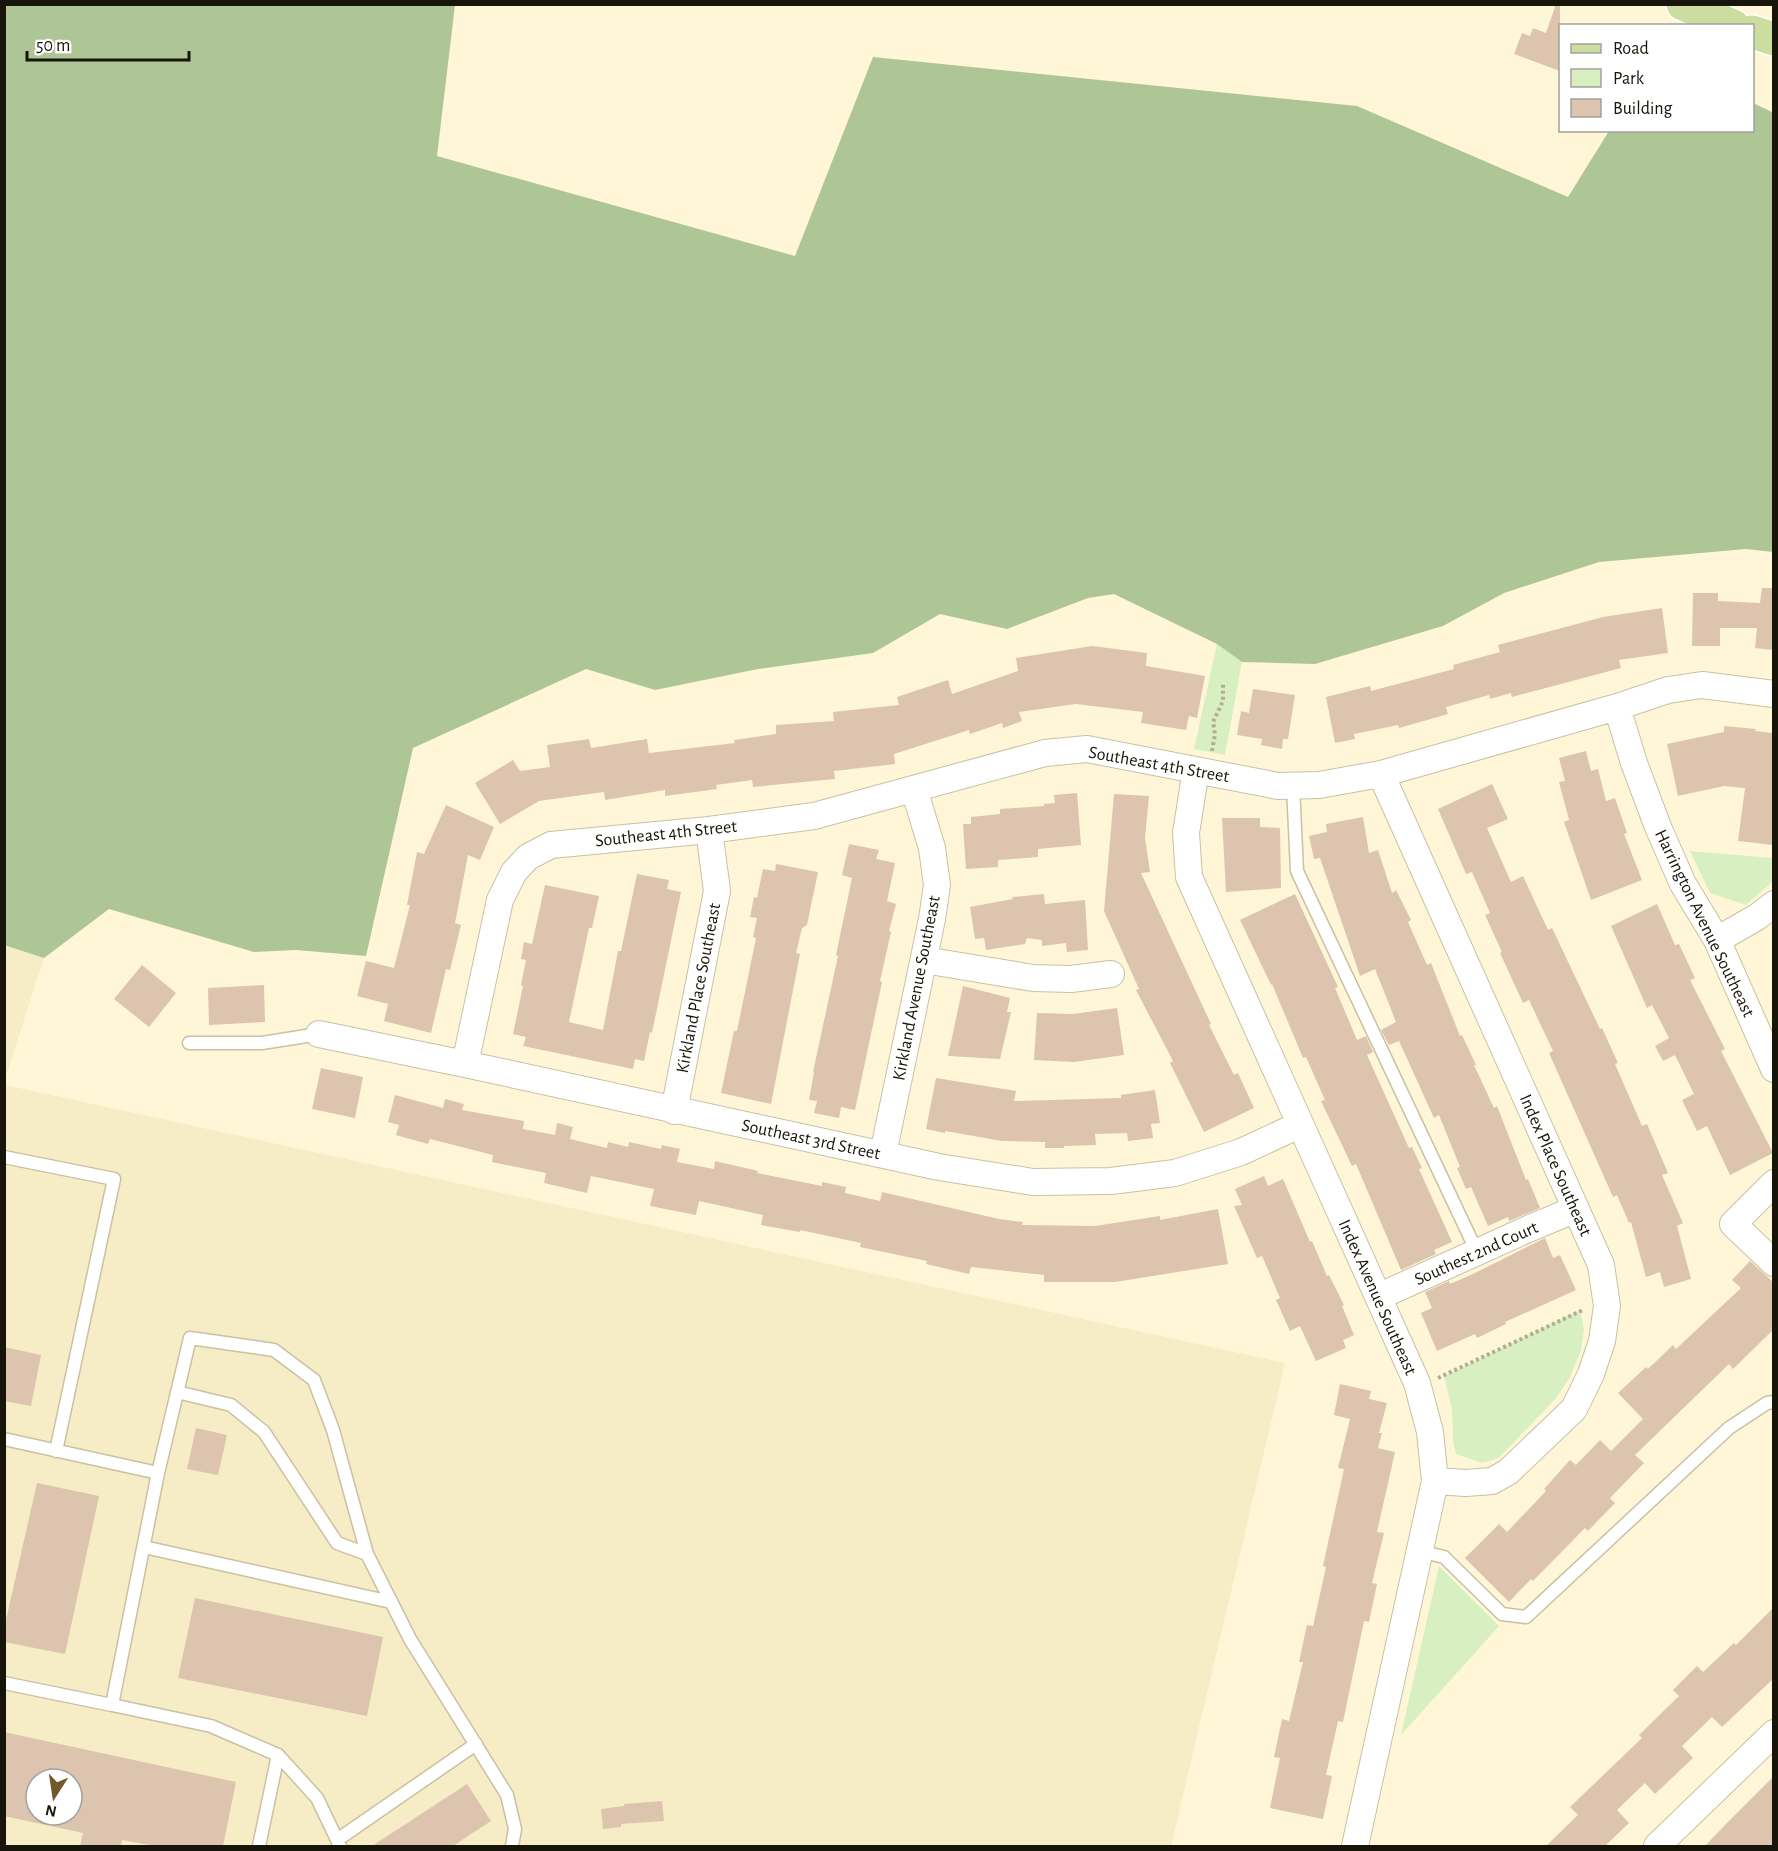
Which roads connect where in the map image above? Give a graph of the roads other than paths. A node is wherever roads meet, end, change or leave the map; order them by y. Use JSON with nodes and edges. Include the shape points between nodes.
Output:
{"nodes":[{"id":1,"x":1683,"y":4,"type":"edge"},
{"id":2,"x":1728,"y":24,"type":"edge"},
{"id":3,"x":1754,"y":33,"type":"edge"},
{"id":4,"x":1773,"y":39,"type":"edge"},
{"id":5,"x":1773,"y":694,"type":"edge"},
{"id":6,"x":1617,"y":707,"type":"junction"},
{"id":7,"x":1201,"y":771,"type":"junction"},
{"id":8,"x":1381,"y":774,"type":"junction"},
{"id":9,"x":1293,"y":786,"type":"junction"},
{"id":10,"x":914,"y":789,"type":"junction"},
{"id":11,"x":710,"y":830,"type":"junction"},
{"id":12,"x":1773,"y":904,"type":"edge"},
{"id":13,"x":1717,"y":940,"type":"junction"},
{"id":14,"x":924,"y":960,"type":"junction"},
{"id":15,"x":1111,"y":974,"type":"dead end"},
{"id":16,"x":319,"y":1034,"type":"joint"},
{"id":17,"x":189,"y":1043,"type":"dead end"},
{"id":18,"x":465,"y":1064,"type":"junction"},
{"id":19,"x":1773,"y":1069,"type":"edge"},
{"id":20,"x":674,"y":1111,"type":"junction"},
{"id":21,"x":1299,"y":1125,"type":"junction"},
{"id":22,"x":883,"y":1154,"type":"junction"},
{"id":23,"x":4,"y":1157,"type":"edge"},
{"id":24,"x":1773,"y":1183,"type":"edge"},
{"id":25,"x":1575,"y":1209,"type":"junction"},
{"id":26,"x":1477,"y":1252,"type":"junction"},
{"id":27,"x":1773,"y":1263,"type":"edge"},
{"id":28,"x":1378,"y":1297,"type":"junction"},
{"id":29,"x":177,"y":1392,"type":"junction"},
{"id":30,"x":1773,"y":1402,"type":"edge"},
{"id":31,"x":4,"y":1439,"type":"edge"},
{"id":32,"x":56,"y":1450,"type":"junction"},
{"id":33,"x":158,"y":1473,"type":"junction"},
{"id":34,"x":1435,"y":1481,"type":"junction"},
{"id":35,"x":144,"y":1547,"type":"junction"},
{"id":36,"x":1419,"y":1551,"type":"junction"},
{"id":37,"x":367,"y":1554,"type":"junction"},
{"id":38,"x":391,"y":1602,"type":"junction"},
{"id":39,"x":4,"y":1683,"type":"edge"},
{"id":40,"x":112,"y":1705,"type":"junction"},
{"id":41,"x":1773,"y":1733,"type":"edge"},
{"id":42,"x":476,"y":1744,"type":"junction"},
{"id":43,"x":278,"y":1755,"type":"junction"},
{"id":44,"x":338,"y":1844,"type":"edge"},
{"id":45,"x":259,"y":1846,"type":"edge"},
{"id":46,"x":512,"y":1846,"type":"edge"},
{"id":47,"x":1355,"y":1846,"type":"edge"},
{"id":48,"x":1657,"y":1846,"type":"edge"}],
"edges":[{"from":1,"to":2,"type":"main road"},
{"from":3,"to":4,"type":"main road"},
{"from":5,"to":6,"type":"street","name":"Southeast 4th Street","via":[[1702,685],[1668,690]]},
{"from":6,"to":8,"type":"street","name":"Southeast 4th Street"},
{"from":6,"to":13,"type":"street","name":"Harrington Avenue Southeast","via":[[1658,827],[1683,884]]},
{"from":7,"to":9,"type":"street","name":"Southeast 4th Street"},
{"from":7,"to":10,"type":"street","name":"Southeast 4th Street","via":[[1087,749],[1045,753]]},
{"from":7,"to":21,"type":"street","name":"Index Avenue Southeast","via":[[1186,833],[1189,877]]},
{"from":8,"to":9,"type":"street","name":"Southeast 4th Street"},
{"from":8,"to":25,"type":"street","name":"Index Place Southeast"},
{"from":9,"to":26,"type":"lane","via":[[1297,871]]},
{"from":10,"to":11,"type":"street","name":"Southeast 4th Street","via":[[814,816]]},
{"from":10,"to":14,"type":"street","name":"Kirkland Avenue Southeast","via":[[932,848],[936,885]]},
{"from":11,"to":18,"type":"street","name":"Southeast 4th Street","via":[[551,845],[528,857],[514,872],[500,900]]},
{"from":11,"to":20,"type":"street","name":"Kirkland Place Southeast","via":[[717,891]]},
{"from":12,"to":13,"type":"street"},
{"from":13,"to":19,"type":"street","name":"Harrington Avenue Southeast"},
{"from":14,"to":15,"type":"street","via":[[1016,977],[1071,979]]},
{"from":14,"to":22,"type":"street","name":"Kirkland Avenue Southeast"},
{"from":16,"to":17,"type":"lane","via":[[262,1043]]},
{"from":16,"to":18,"type":"street","name":"Southeast 3rd Street"},
{"from":18,"to":20,"type":"street","name":"Southeast 3rd Street"},
{"from":20,"to":22,"type":"street","name":"Southeast 3rd Street"},
{"from":21,"to":22,"type":"street","name":"Southeast 3rd Street","via":[[1241,1152],[1175,1173],[1111,1181],[1033,1182]]},
{"from":21,"to":28,"type":"street","name":"Index Avenue Southeast"},
{"from":23,"to":32,"type":"lane","via":[[114,1179]]},
{"from":24,"to":27,"type":"street","via":[[1733,1224]]},
{"from":25,"to":26,"type":"street","name":"Southest 2nd Court"},
{"from":25,"to":34,"type":"street","name":"Index Place Southeast","via":[[1601,1265],[1606,1299],[1602,1341],[1574,1409],[1509,1472],[1492,1481]]},
{"from":26,"to":28,"type":"street","name":"Southest 2nd Court"},
{"from":28,"to":34,"type":"street","name":"Index Avenue Southeast","via":[[1418,1387],[1430,1432]]},
{"from":29,"to":33,"type":"lane"},
{"from":29,"to":37,"type":"lane","via":[[231,1406],[264,1432],[337,1543]]},
{"from":29,"to":37,"type":"lane","via":[[190,1338],[274,1350],[314,1380],[333,1430]]},
{"from":30,"to":36,"type":"lane","via":[[1767,1402],[1729,1428],[1526,1617],[1502,1614],[1444,1557]]},
{"from":31,"to":32,"type":"lane"},
{"from":32,"to":33,"type":"lane"},
{"from":33,"to":35,"type":"lane"},
{"from":34,"to":36,"type":"street","name":"Index Avenue Southeast"},
{"from":35,"to":38,"type":"lane"},
{"from":35,"to":40,"type":"lane"},
{"from":36,"to":47,"type":"street","name":"Index Avenue Southeast"},
{"from":37,"to":38,"type":"lane"},
{"from":38,"to":42,"type":"lane"},
{"from":39,"to":40,"type":"lane"},
{"from":40,"to":43,"type":"lane","via":[[211,1726]]},
{"from":41,"to":48,"type":"street"},
{"from":42,"to":44,"type":"lane"},
{"from":42,"to":46,"type":"lane","via":[[507,1795],[515,1829]]},
{"from":43,"to":44,"type":"lane","via":[[316,1798]]},
{"from":43,"to":45,"type":"lane"}]}
